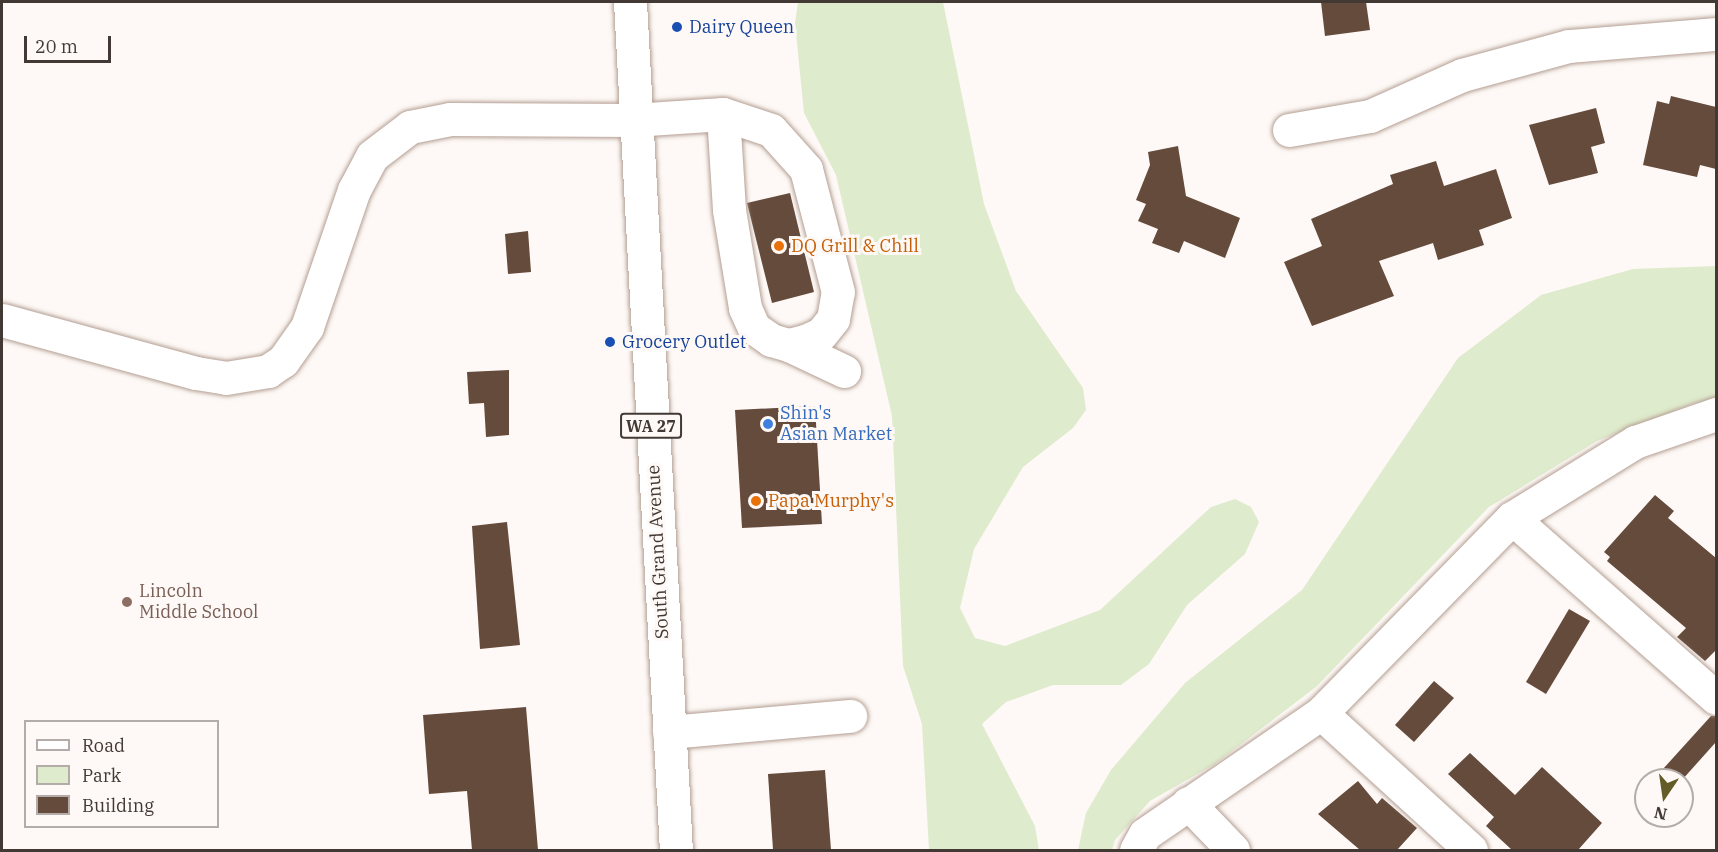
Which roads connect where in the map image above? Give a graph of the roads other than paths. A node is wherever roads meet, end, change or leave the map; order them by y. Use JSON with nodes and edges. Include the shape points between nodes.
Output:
{"nodes":[{"id":1,"x":630,"y":2,"type":"edge"},
{"id":2,"x":1716,"y":34,"type":"edge"},
{"id":3,"x":723,"y":114,"type":"junction"},
{"id":4,"x":633,"y":120,"type":"junction"},
{"id":5,"x":1289,"y":130,"type":"dead end"},
{"id":6,"x":2,"y":320,"type":"edge"},
{"id":7,"x":789,"y":345,"type":"junction"},
{"id":8,"x":844,"y":371,"type":"dead end"},
{"id":9,"x":1716,"y":414,"type":"edge"},
{"id":10,"x":1512,"y":518,"type":"junction"},
{"id":11,"x":1716,"y":698,"type":"edge"},
{"id":12,"x":1321,"y":713,"type":"junction"},
{"id":13,"x":850,"y":716,"type":"dead end"},
{"id":14,"x":669,"y":732,"type":"junction"},
{"id":15,"x":1188,"y":803,"type":"junction"},
{"id":16,"x":676,"y":850,"type":"edge"},
{"id":17,"x":1136,"y":850,"type":"edge"},
{"id":18,"x":1233,"y":850,"type":"edge"},
{"id":19,"x":1471,"y":850,"type":"edge"}],
"edges":[{"from":1,"to":4,"type":"main road","name":"South Grand Avenue","number":"WA 27"},
{"from":2,"to":5,"type":"main road","via":[[1569,46],[1462,75],[1370,116]]},
{"from":3,"to":4,"type":"main road"},
{"from":3,"to":7,"type":"main road","via":[[729,210],[745,308],[754,328],[771,340]]},
{"from":3,"to":7,"type":"main road","via":[[771,130],[797,155],[823,219],[838,292],[833,319],[821,334]]},
{"from":4,"to":6,"type":"main road","via":[[450,119],[410,127],[372,156],[354,190],[306,327],[283,361],[267,371],[226,378],[196,373]]},
{"from":4,"to":14,"type":"main road","name":"South Grand Avenue","number":"WA 27"},
{"from":7,"to":8,"type":"main road"},
{"from":9,"to":10,"type":"main road","via":[[1635,442]]},
{"from":10,"to":11,"type":"main road"},
{"from":10,"to":12,"type":"main road"},
{"from":12,"to":15,"type":"main road"},
{"from":12,"to":19,"type":"main road"},
{"from":13,"to":14,"type":"main road"},
{"from":14,"to":16,"type":"main road","name":"South Grand Avenue","number":"WA 27"},
{"from":15,"to":17,"type":"main road","via":[[1145,834]]},
{"from":15,"to":18,"type":"main road"}]}
